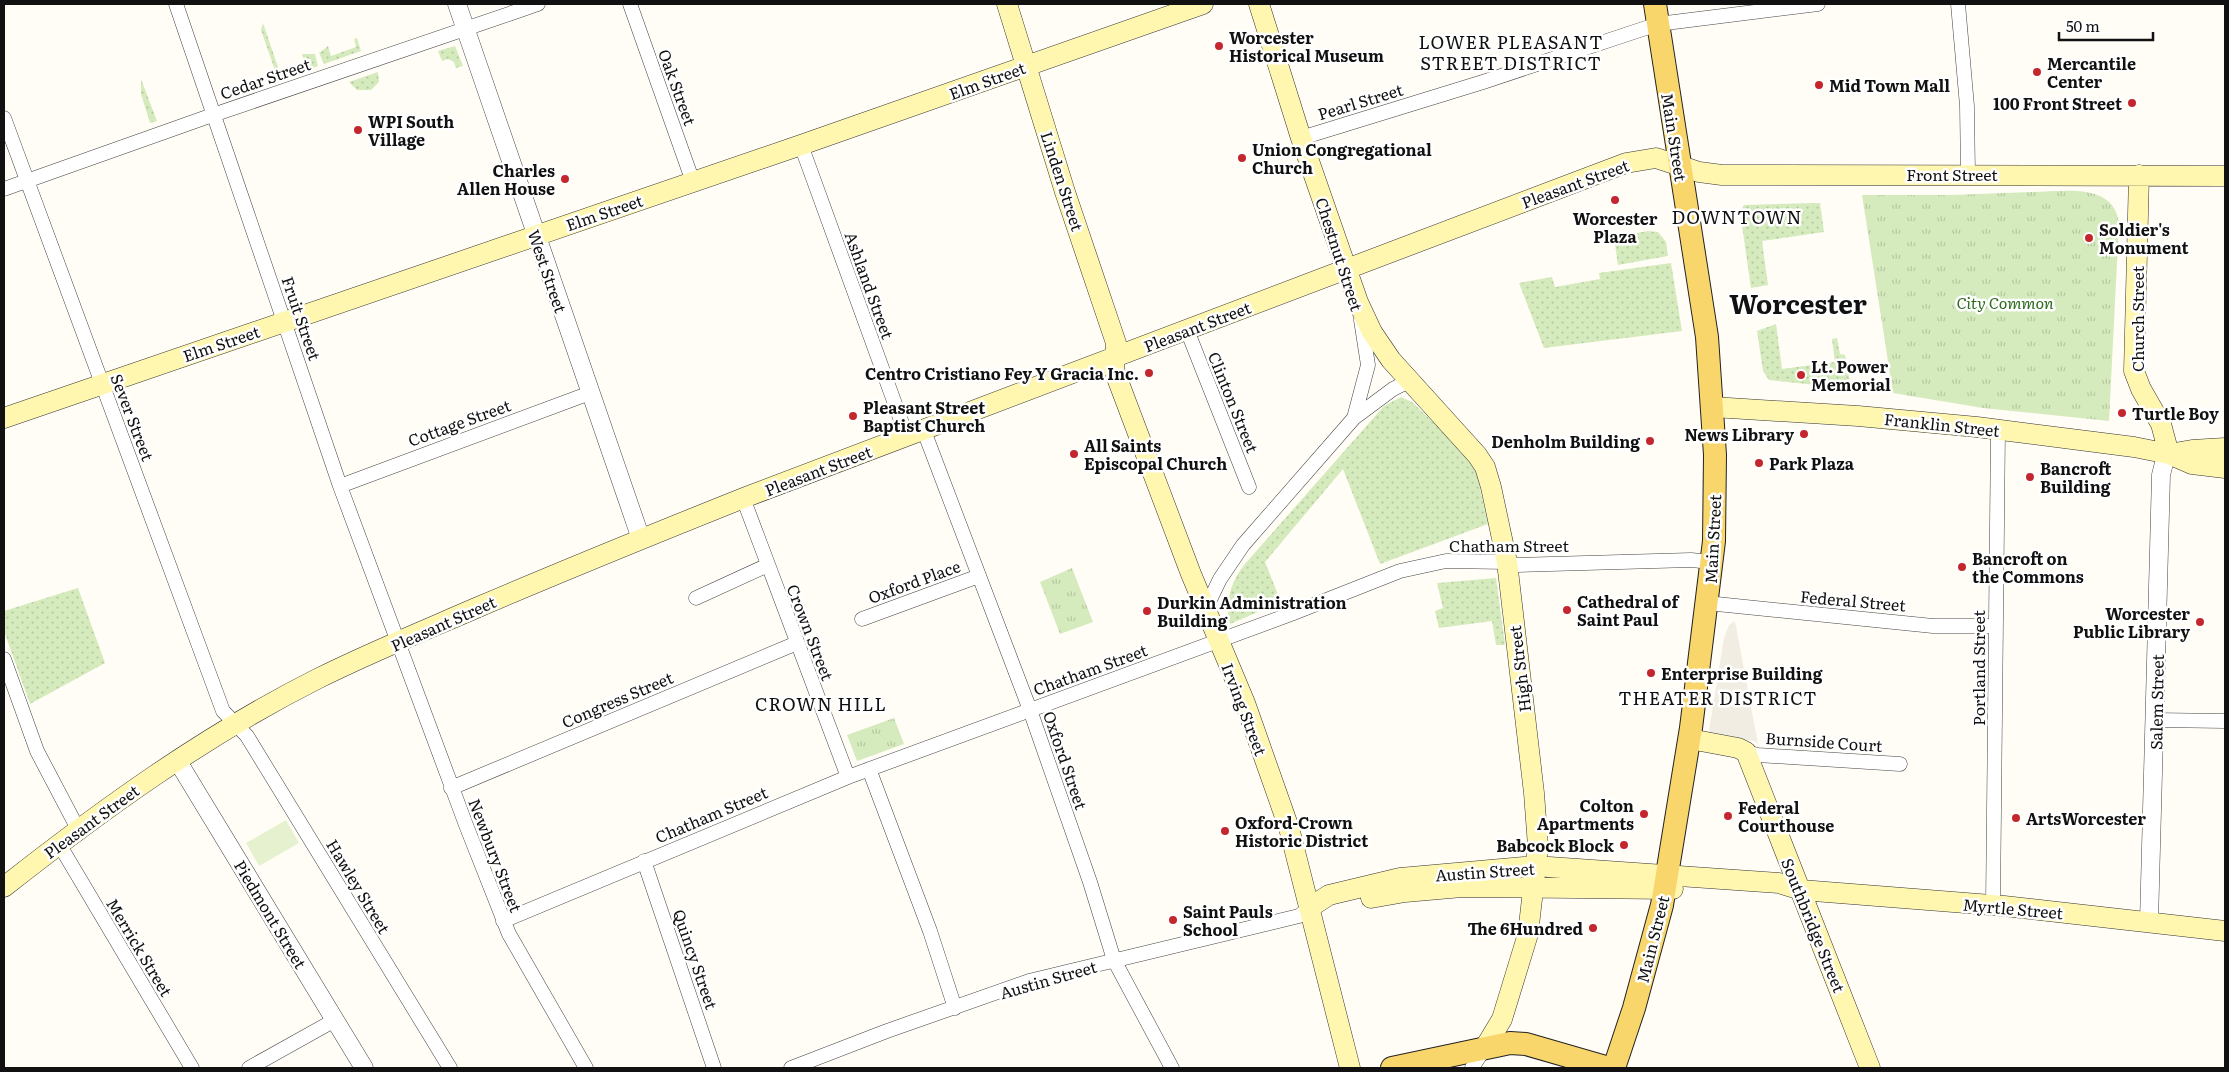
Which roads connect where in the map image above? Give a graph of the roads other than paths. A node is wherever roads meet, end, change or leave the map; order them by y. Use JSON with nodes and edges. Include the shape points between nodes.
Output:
{"nodes":[{"id":1,"x":176,"y":4,"type":"edge"},
{"id":2,"x":457,"y":4,"type":"edge"},
{"id":3,"x":538,"y":4,"type":"edge"},
{"id":4,"x":630,"y":4,"type":"edge"},
{"id":5,"x":1007,"y":4,"type":"edge"},
{"id":6,"x":1203,"y":4,"type":"edge"},
{"id":7,"x":1260,"y":4,"type":"edge"},
{"id":8,"x":1817,"y":4,"type":"edge"},
{"id":9,"x":1958,"y":4,"type":"edge"},
{"id":10,"x":1657,"y":14,"type":"edge"},
{"id":11,"x":466,"y":28,"type":"junction"},
{"id":12,"x":1026,"y":65,"type":"junction"},
{"id":13,"x":214,"y":114,"type":"junction"},
{"id":14,"x":4,"y":118,"type":"edge"},
{"id":15,"x":1301,"y":138,"type":"junction"},
{"id":16,"x":801,"y":145,"type":"junction"},
{"id":17,"x":1680,"y":166,"type":"junction"},
{"id":18,"x":1968,"y":174,"type":"junction"},
{"id":19,"x":2138,"y":175,"type":"junction"},
{"id":20,"x":2225,"y":176,"type":"edge"},
{"id":21,"x":27,"y":181,"type":"junction"},
{"id":22,"x":693,"y":182,"type":"junction"},
{"id":23,"x":4,"y":189,"type":"edge"},
{"id":24,"x":536,"y":235,"type":"junction"},
{"id":25,"x":1348,"y":270,"type":"junction"},
{"id":26,"x":1358,"y":302,"type":"junction"},
{"id":27,"x":285,"y":321,"type":"junction"},
{"id":28,"x":1187,"y":330,"type":"junction"},
{"id":29,"x":1114,"y":358,"type":"junction"},
{"id":30,"x":1409,"y":381,"type":"junction"},
{"id":31,"x":101,"y":384,"type":"junction"},
{"id":32,"x":590,"y":393,"type":"junction"},
{"id":33,"x":1714,"y":407,"type":"junction"},
{"id":34,"x":4,"y":418,"type":"edge"},
{"id":35,"x":1354,"y":418,"type":"junction"},
{"id":36,"x":1998,"y":430,"type":"junction"},
{"id":37,"x":915,"y":434,"type":"junction"},
{"id":38,"x":2225,"y":448,"type":"edge"},
{"id":39,"x":2169,"y":454,"type":"junction"},
{"id":40,"x":2225,"y":468,"type":"edge"},
{"id":41,"x":340,"y":486,"type":"junction"},
{"id":42,"x":1249,"y":487,"type":"dead end"},
{"id":43,"x":743,"y":498,"type":"junction"},
{"id":44,"x":640,"y":539,"type":"junction"},
{"id":45,"x":1507,"y":562,"type":"junction"},
{"id":46,"x":1712,"y":562,"type":"junction"},
{"id":47,"x":768,"y":565,"type":"junction"},
{"id":48,"x":979,"y":576,"type":"junction"},
{"id":49,"x":696,"y":598,"type":"dead end"},
{"id":50,"x":1707,"y":603,"type":"junction"},
{"id":51,"x":1205,"y":610,"type":"junction"},
{"id":52,"x":862,"y":619,"type":"dead end"},
{"id":53,"x":1995,"y":626,"type":"junction"},
{"id":54,"x":1218,"y":641,"type":"junction"},
{"id":55,"x":396,"y":643,"type":"junction"},
{"id":56,"x":797,"y":643,"type":"junction"},
{"id":57,"x":4,"y":659,"type":"edge"},
{"id":58,"x":9,"y":690,"type":"edge"},
{"id":59,"x":1030,"y":710,"type":"junction"},
{"id":60,"x":2156,"y":720,"type":"junction"},
{"id":61,"x":2225,"y":721,"type":"edge"},
{"id":62,"x":236,"y":724,"type":"junction"},
{"id":63,"x":1690,"y":739,"type":"junction"},
{"id":64,"x":1746,"y":752,"type":"junction"},
{"id":65,"x":177,"y":760,"type":"junction"},
{"id":66,"x":1900,"y":764,"type":"dead end"},
{"id":67,"x":869,"y":769,"type":"junction"},
{"id":68,"x":848,"y":777,"type":"junction"},
{"id":69,"x":452,"y":788,"type":"junction"},
{"id":70,"x":78,"y":829,"type":"junction"},
{"id":71,"x":59,"y":844,"type":"junction"},
{"id":72,"x":644,"y":861,"type":"junction"},
{"id":73,"x":1535,"y":866,"type":"junction"},
{"id":74,"x":1666,"y":882,"type":"junction"},
{"id":75,"x":4,"y":887,"type":"edge"},
{"id":76,"x":1533,"y":887,"type":"junction"},
{"id":77,"x":1801,"y":890,"type":"junction"},
{"id":78,"x":1994,"y":905,"type":"junction"},
{"id":79,"x":1310,"y":908,"type":"junction"},
{"id":80,"x":503,"y":921,"type":"junction"},
{"id":81,"x":2149,"y":922,"type":"junction"},
{"id":82,"x":2225,"y":931,"type":"edge"},
{"id":83,"x":1114,"y":960,"type":"junction"},
{"id":84,"x":955,"y":1008,"type":"junction"},
{"id":85,"x":335,"y":1020,"type":"junction"},
{"id":86,"x":1484,"y":1049,"type":"junction"},
{"id":87,"x":1422,"y":1066,"type":"edge"},
{"id":88,"x":192,"y":1068,"type":"edge"},
{"id":89,"x":249,"y":1068,"type":"edge"},
{"id":90,"x":364,"y":1068,"type":"edge"},
{"id":91,"x":450,"y":1068,"type":"edge"},
{"id":92,"x":586,"y":1068,"type":"edge"},
{"id":93,"x":714,"y":1068,"type":"edge"},
{"id":94,"x":791,"y":1068,"type":"edge"},
{"id":95,"x":1172,"y":1068,"type":"edge"},
{"id":96,"x":1350,"y":1068,"type":"edge"},
{"id":97,"x":1392,"y":1068,"type":"edge"},
{"id":98,"x":1472,"y":1068,"type":"edge"},
{"id":99,"x":1609,"y":1068,"type":"edge"},
{"id":100,"x":1614,"y":1068,"type":"edge"},
{"id":101,"x":1870,"y":1068,"type":"edge"}],
"edges":[{"from":1,"to":13,"type":"street","name":"Fruit Street"},
{"from":2,"to":11,"type":"street","name":"West Street"},
{"from":3,"to":11,"type":"street","name":"Cedar Street"},
{"from":4,"to":22,"type":"street","name":"Oak Street"},
{"from":5,"to":12,"type":"main road","name":"Linden Street"},
{"from":6,"to":12,"type":"main road","name":"Elm Street"},
{"from":7,"to":15,"type":"main road","name":"Chestnut Street"},
{"from":8,"to":10,"type":"street","name":"Pearl Street"},
{"from":9,"to":18,"type":"street","via":[[1967,106]]},
{"from":10,"to":15,"type":"street","name":"Pearl Street","via":[[1487,80]]},
{"from":10,"to":17,"type":"main road","name":"Main Street"},
{"from":11,"to":13,"type":"street","name":"Cedar Street"},
{"from":11,"to":24,"type":"street","name":"West Street"},
{"from":12,"to":16,"type":"main road","name":"Elm Street"},
{"from":12,"to":29,"type":"main road","name":"Linden Street","via":[[1116,343]]},
{"from":13,"to":21,"type":"street","name":"Cedar Street"},
{"from":13,"to":27,"type":"street","name":"Fruit Street"},
{"from":14,"to":21,"type":"street","name":"Sever Street"},
{"from":15,"to":25,"type":"main road","name":"Chestnut Street"},
{"from":16,"to":22,"type":"main road","name":"Elm Street"},
{"from":16,"to":37,"type":"street","name":"Ashland Street"},
{"from":17,"to":18,"type":"main road","name":"Front Street","via":[[1722,175]]},
{"from":17,"to":25,"type":"main road","name":"Pleasant Street","via":[[1656,158],[1626,163]]},
{"from":17,"to":33,"type":"main road","name":"Main Street","via":[[1707,337]]},
{"from":18,"to":19,"type":"main road","name":"Front Street"},
{"from":19,"to":20,"type":"main road","name":"Front Street"},
{"from":19,"to":39,"type":"main road","name":"Church Street","via":[[2134,371],[2162,424]]},
{"from":21,"to":23,"type":"street","name":"Cedar Street"},
{"from":21,"to":31,"type":"street","name":"Sever Street"},
{"from":22,"to":24,"type":"main road","name":"Elm Street"},
{"from":24,"to":27,"type":"main road","name":"Elm Street"},
{"from":24,"to":32,"type":"street","name":"West Street"},
{"from":25,"to":26,"type":"main road","name":"Chestnut Street"},
{"from":25,"to":28,"type":"main road","name":"Pleasant Street"},
{"from":26,"to":30,"type":"main road","name":"High Street","via":[[1372,332]]},
{"from":26,"to":35,"type":"street","name":"Chestnut Street","via":[[1368,365]]},
{"from":27,"to":31,"type":"main road","name":"Elm Street"},
{"from":27,"to":41,"type":"street","name":"Fruit Street"},
{"from":28,"to":29,"type":"main road","name":"Pleasant Street"},
{"from":28,"to":42,"type":"street","name":"Clinton Street"},
{"from":29,"to":37,"type":"main road","name":"Pleasant Street"},
{"from":29,"to":51,"type":"main road","name":"Irving Street","via":[[1114,370]]},
{"from":30,"to":35,"type":"street"},
{"from":30,"to":45,"type":"main road","name":"High Street","via":[[1485,467]]},
{"from":31,"to":34,"type":"main road","name":"Elm Street"},
{"from":31,"to":62,"type":"street","name":"Sever Street","via":[[223,710]]},
{"from":32,"to":41,"type":"street","name":"Cottage Street"},
{"from":32,"to":44,"type":"street","name":"West Street"},
{"from":33,"to":36,"type":"main road","name":"Franklin Street","via":[[1858,416]]},
{"from":33,"to":46,"type":"main road","name":"Main Street","via":[[1716,455]]},
{"from":35,"to":51,"type":"street","name":"Chestnut Street","via":[[1243,546],[1220,579]]},
{"from":36,"to":39,"type":"main road","name":"Franklin Street"},
{"from":36,"to":53,"type":"street","name":"Portland Street"},
{"from":37,"to":43,"type":"main road","name":"Pleasant Street"},
{"from":37,"to":48,"type":"street","name":"Oxford Street"},
{"from":38,"to":39,"type":"main road","name":"Franklin Street"},
{"from":39,"to":40,"type":"main road","name":"Franklin Street","via":[[2192,464]]},
{"from":39,"to":60,"type":"street","name":"Salem Street","via":[[2161,475]]},
{"from":41,"to":55,"type":"street","name":"Fruit Street"},
{"from":43,"to":44,"type":"main road","name":"Pleasant Street"},
{"from":43,"to":47,"type":"street","name":"Crown Street"},
{"from":44,"to":55,"type":"main road","name":"Pleasant Street"},
{"from":45,"to":46,"type":"street","name":"Chatham Street","via":[[1517,565]]},
{"from":45,"to":54,"type":"street","name":"Chatham Street","via":[[1446,561],[1400,571]]},
{"from":45,"to":73,"type":"main road","name":"High Street","via":[[1534,793],[1538,846]]},
{"from":46,"to":50,"type":"main road","name":"Main Street"},
{"from":47,"to":49,"type":"street"},
{"from":47,"to":56,"type":"street","name":"Crown Street"},
{"from":48,"to":52,"type":"street","name":"Oxford Place"},
{"from":48,"to":59,"type":"street","name":"Oxford Street"},
{"from":50,"to":53,"type":"street","name":"Federal Street","via":[[1933,626]]},
{"from":50,"to":63,"type":"main road","name":"Main Street"},
{"from":51,"to":54,"type":"main road","name":"Irving Street"},
{"from":53,"to":78,"type":"street","name":"Portland Street"},
{"from":54,"to":59,"type":"street","name":"Chatham Street"},
{"from":54,"to":79,"type":"main road","name":"Irving Street","via":[[1245,703],[1289,828]]},
{"from":55,"to":62,"type":"main road","name":"Pleasant Street","via":[[318,679]]},
{"from":55,"to":69,"type":"street","name":"Newbury Street"},
{"from":56,"to":68,"type":"street","name":"Crown Street"},
{"from":56,"to":69,"type":"street","name":"Congress Street"},
{"from":57,"to":58,"type":"street"},
{"from":58,"to":70,"type":"street"},
{"from":59,"to":67,"type":"street","name":"Chatham Street"},
{"from":59,"to":83,"type":"street","name":"Oxford Street"},
{"from":60,"to":61,"type":"street"},
{"from":60,"to":81,"type":"street","name":"Salem Street"},
{"from":62,"to":65,"type":"main road","name":"Pleasant Street"},
{"from":62,"to":91,"type":"street","name":"Hawley Street","via":[[247,736]]},
{"from":63,"to":64,"type":"main road"},
{"from":63,"to":74,"type":"main road","name":"Main Street"},
{"from":64,"to":66,"type":"street","name":"Burnside Court"},
{"from":64,"to":77,"type":"main road","name":"Southbridge Street"},
{"from":65,"to":70,"type":"main road","name":"Pleasant Street"},
{"from":65,"to":85,"type":"street","name":"Piedmont Street"},
{"from":67,"to":68,"type":"street","name":"Chatham Street"},
{"from":67,"to":84,"type":"street","via":[[930,931]]},
{"from":68,"to":72,"type":"street","name":"Chatham Street"},
{"from":69,"to":80,"type":"street","name":"Newbury Street"},
{"from":70,"to":71,"type":"main road","name":"Pleasant Street"},
{"from":71,"to":75,"type":"main road","name":"Pleasant Street"},
{"from":71,"to":88,"type":"street","name":"Merrick Street"},
{"from":72,"to":80,"type":"street","name":"Chatham Street"},
{"from":72,"to":93,"type":"street","name":"Quincy Street"},
{"from":73,"to":74,"type":"main road","name":"Austin Street"},
{"from":73,"to":76,"type":"main road","name":"High Street"},
{"from":73,"to":79,"type":"main road","name":"Austin Street","via":[[1400,878],[1329,895]]},
{"from":74,"to":76,"type":"main road","name":"Austin Street"},
{"from":74,"to":77,"type":"main road","name":"Myrtle Street","via":[[1784,896]]},
{"from":74,"to":100,"type":"main road","name":"Main Street","via":[[1634,1008]]},
{"from":76,"to":79,"type":"main road","name":"Austin Street","via":[[1428,890]]},
{"from":76,"to":86,"type":"main road","name":"High Street","via":[[1528,934],[1514,981],[1502,1019]]},
{"from":77,"to":78,"type":"main road","name":"Myrtle Street"},
{"from":77,"to":101,"type":"main road","name":"Southbridge Street"},
{"from":78,"to":81,"type":"main road","name":"Myrtle Street"},
{"from":79,"to":83,"type":"street","name":"Austin Street","via":[[1299,916]]},
{"from":79,"to":96,"type":"main road","name":"Irving Street"},
{"from":80,"to":92,"type":"street","name":"Newbury Street","via":[[526,967]]},
{"from":81,"to":82,"type":"main road","name":"Myrtle Street"},
{"from":83,"to":84,"type":"street","name":"Austin Street","via":[[1029,981]]},
{"from":83,"to":95,"type":"street","name":"Oxford Street"},
{"from":84,"to":94,"type":"street","name":"Austin Street"},
{"from":85,"to":89,"type":"street"},
{"from":85,"to":90,"type":"street","name":"Piedmont Street"},
{"from":86,"to":87,"type":"main road"},
{"from":86,"to":98,"type":"street"},
{"from":86,"to":99,"type":"main road","via":[[1510,1043],[1526,1044]]},
{"from":87,"to":97,"type":"main road"}]}
